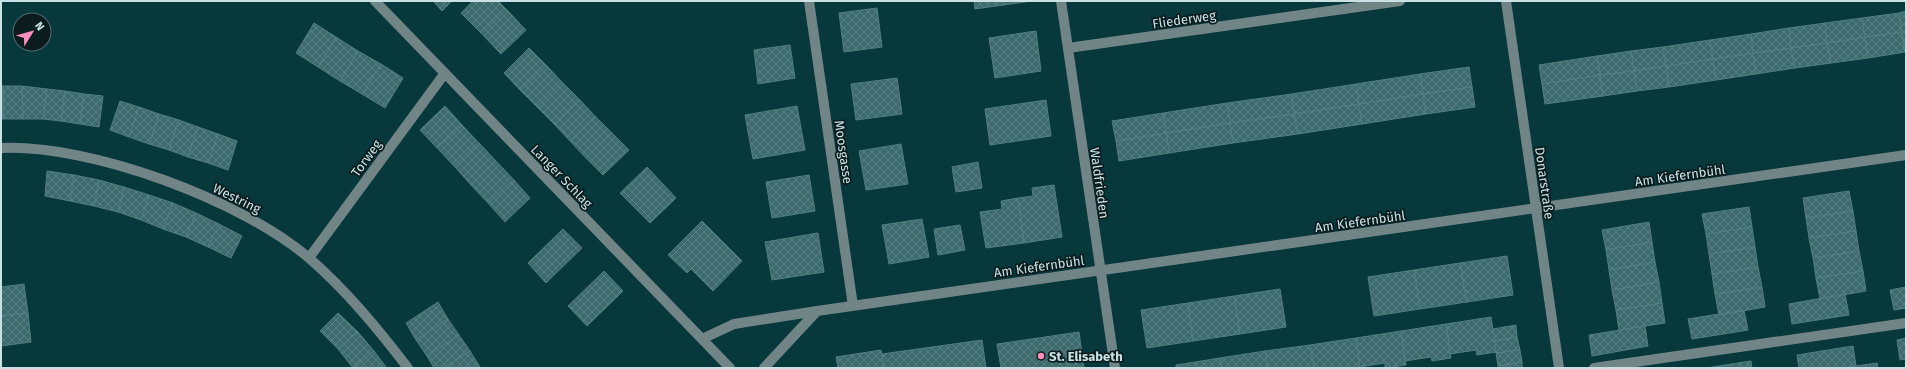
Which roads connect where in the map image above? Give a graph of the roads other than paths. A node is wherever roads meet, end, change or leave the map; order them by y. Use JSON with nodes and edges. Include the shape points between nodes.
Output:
{"nodes":[{"id":1,"x":375,"y":1,"type":"edge"},
{"id":2,"x":809,"y":1,"type":"edge"},
{"id":3,"x":1061,"y":1,"type":"edge"},
{"id":4,"x":1400,"y":1,"type":"edge"},
{"id":5,"x":1506,"y":1,"type":"edge"},
{"id":6,"x":1068,"y":48,"type":"junction"},
{"id":7,"x":445,"y":73,"type":"junction"},
{"id":8,"x":1,"y":148,"type":"edge"},
{"id":9,"x":1906,"y":155,"type":"edge"},
{"id":10,"x":1536,"y":208,"type":"junction"},
{"id":11,"x":309,"y":258,"type":"junction"},
{"id":12,"x":1100,"y":271,"type":"junction"},
{"id":13,"x":853,"y":306,"type":"junction"},
{"id":14,"x":817,"y":311,"type":"junction"},
{"id":15,"x":1906,"y":323,"type":"edge"},
{"id":16,"x":702,"y":339,"type":"junction"},
{"id":17,"x":408,"y":368,"type":"edge"},
{"id":18,"x":730,"y":368,"type":"edge"},
{"id":19,"x":764,"y":368,"type":"edge"},
{"id":20,"x":1115,"y":368,"type":"edge"},
{"id":21,"x":1559,"y":368,"type":"edge"},
{"id":22,"x":1594,"y":368,"type":"edge"}],
"edges":[{"from":1,"to":7,"type":"street","name":"Langer Schlag"},
{"from":2,"to":13,"type":"street","name":"Moosgasse"},
{"from":3,"to":6,"type":"street","name":"Waldfrieden"},
{"from":4,"to":6,"type":"street","name":"Fliederweg"},
{"from":5,"to":10,"type":"street","name":"Donarstraße"},
{"from":6,"to":12,"type":"street","name":"Waldfrieden"},
{"from":7,"to":11,"type":"street","name":"Torweg"},
{"from":7,"to":16,"type":"street","name":"Langer Schlag"},
{"from":8,"to":11,"type":"street","name":"Westring","via":[[68,153],[141,171],[207,198],[262,225]]},
{"from":9,"to":10,"type":"street","name":"Am Kiefernbühl"},
{"from":10,"to":12,"type":"street","name":"Am Kiefernbühl"},
{"from":10,"to":21,"type":"street","name":"Donarstraße"},
{"from":11,"to":17,"type":"street","name":"Westring","via":[[369,317]]},
{"from":12,"to":13,"type":"street","name":"Am Kiefernbühl"},
{"from":12,"to":20,"type":"street","name":"Waldfrieden"},
{"from":13,"to":14,"type":"street","name":"Am Kiefernbühl"},
{"from":14,"to":16,"type":"street","name":"Am Kiefernbühl","via":[[734,324]]},
{"from":14,"to":19,"type":"street"},
{"from":15,"to":22,"type":"street"},
{"from":16,"to":18,"type":"street","name":"Langer Schlag"}]}
